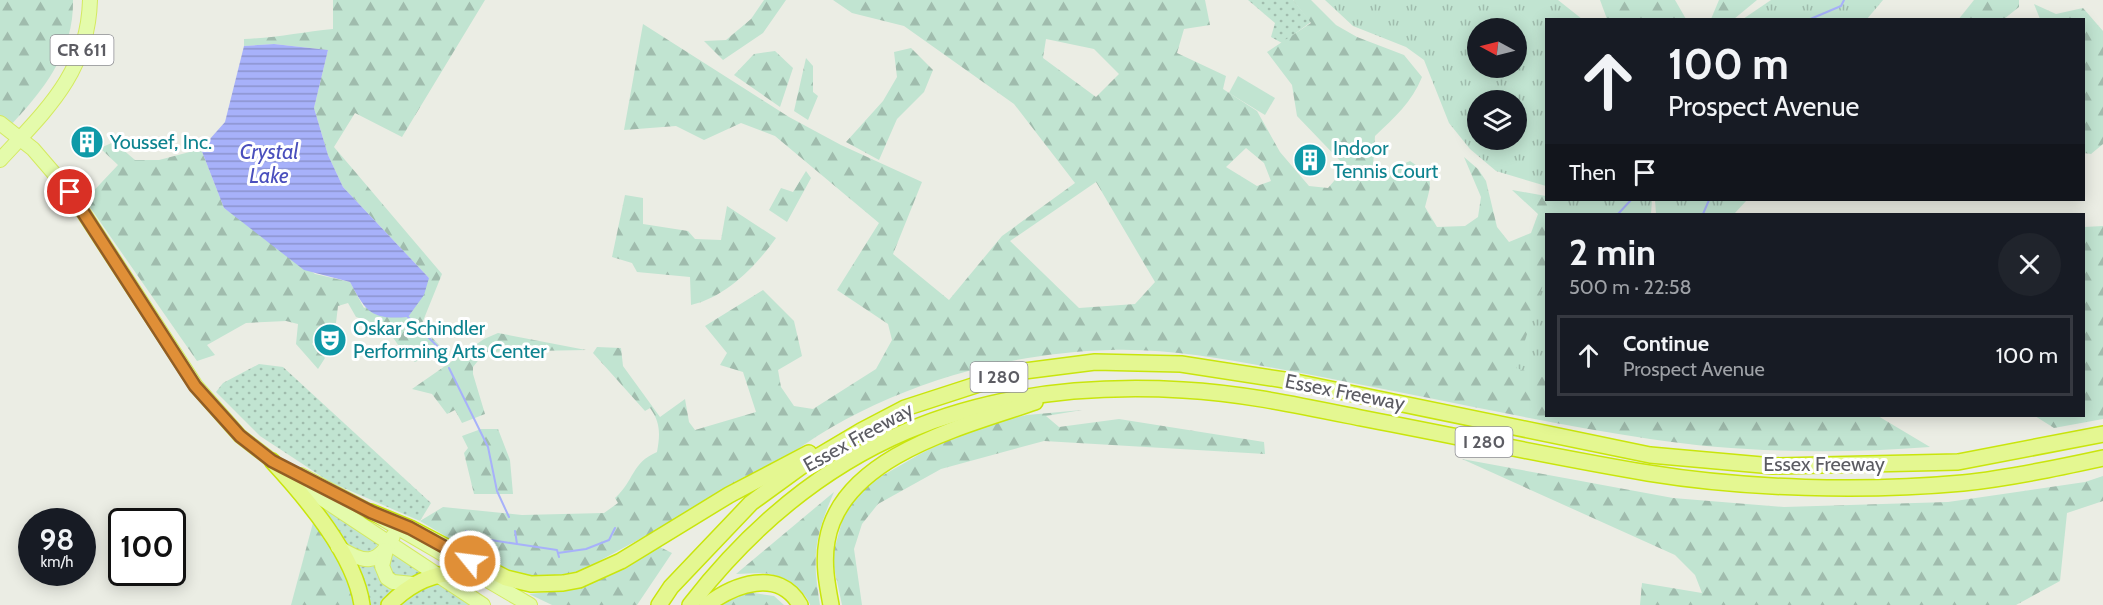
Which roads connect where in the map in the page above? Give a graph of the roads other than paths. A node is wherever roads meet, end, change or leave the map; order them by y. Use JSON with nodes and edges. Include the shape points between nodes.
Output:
{"nodes":[{"id":1,"x":90,"y":0,"type":"edge"},
{"id":2,"x":0,"y":123,"type":"edge"},
{"id":3,"x":20,"y":138,"type":"junction"},
{"id":4,"x":0,"y":160,"type":"edge"},
{"id":5,"x":1063,"y":392,"type":"junction"},
{"id":6,"x":861,"y":431,"type":"junction"},
{"id":7,"x":2103,"y":434,"type":"edge"},
{"id":8,"x":2103,"y":458,"type":"edge"},
{"id":9,"x":272,"y":461,"type":"junction"},
{"id":10,"x":371,"y":512,"type":"junction"},
{"id":11,"x":396,"y":529,"type":"junction"},
{"id":12,"x":389,"y":542,"type":"junction"},
{"id":13,"x":338,"y":547,"type":"junction"},
{"id":14,"x":472,"y":574,"type":"junction"},
{"id":15,"x":436,"y":575,"type":"junction"},
{"id":16,"x":413,"y":584,"type":"junction"},
{"id":17,"x":831,"y":603,"type":"edge"},
{"id":18,"x":362,"y":605,"type":"edge"},
{"id":19,"x":388,"y":605,"type":"edge"},
{"id":20,"x":483,"y":605,"type":"edge"},
{"id":21,"x":530,"y":605,"type":"edge"},
{"id":22,"x":659,"y":605,"type":"edge"},
{"id":23,"x":690,"y":605,"type":"edge"},
{"id":24,"x":707,"y":605,"type":"edge"},
{"id":25,"x":800,"y":605,"type":"edge"}],
"edges":[{"from":1,"to":3,"type":"main road","number":"CR 611","via":[[85,40],[71,74],[51,105]]},
{"from":2,"to":3,"type":"main road"},
{"from":3,"to":4,"type":"main road","number":"CR 611"},
{"from":3,"to":9,"type":"main road","via":[[70,192],[205,400],[240,436]]},
{"from":5,"to":8,"type":"highway","name":"Essex Freeway","number":"I 280","via":[[1098,388],[1185,390],[1289,404],[1651,474],[1769,485],[1871,487],[1962,483],[2030,474]]},
{"from":5,"to":17,"type":"highway","via":[[946,433],[885,463],[864,478],[843,501],[830,526],[825,558]]},
{"from":5,"to":23,"type":"highway","name":"Essex Freeway","number":"I 280","via":[[987,403],[932,419],[836,467],[806,487],[756,531]]},
{"from":6,"to":7,"type":"highway","name":"Essex Freeway","number":"I 280","via":[[905,408],[1016,372],[1095,362],[1181,364],[1247,374],[1650,455],[1773,466],[1958,462]]},
{"from":6,"to":10,"type":"highway","via":[[784,464],[621,561],[563,584],[531,584],[506,578]]},
{"from":6,"to":22,"type":"highway","name":"Essex Freeway","number":"I 280","via":[[802,466],[751,503],[671,587]]},
{"from":9,"to":10,"type":"main road"},
{"from":9,"to":12,"type":"main road"},
{"from":9,"to":13,"type":"highway","via":[[305,497]]},
{"from":10,"to":11,"type":"main road"},
{"from":11,"to":12,"type":"main road"},
{"from":11,"to":14,"type":"main road"},
{"from":12,"to":13,"type":"main road","via":[[371,560],[358,559]]},
{"from":12,"to":15,"type":"main road"},
{"from":12,"to":16,"type":"main road","via":[[382,566],[387,578]]},
{"from":13,"to":18,"type":"highway","via":[[357,580]]},
{"from":14,"to":15,"type":"highway"},
{"from":14,"to":21,"type":"main road"},
{"from":15,"to":16,"type":"highway"},
{"from":15,"to":20,"type":"main road"},
{"from":16,"to":19,"type":"highway"},
{"from":24,"to":25,"type":"highway","via":[[740,586],[760,583],[785,590]]}]}
